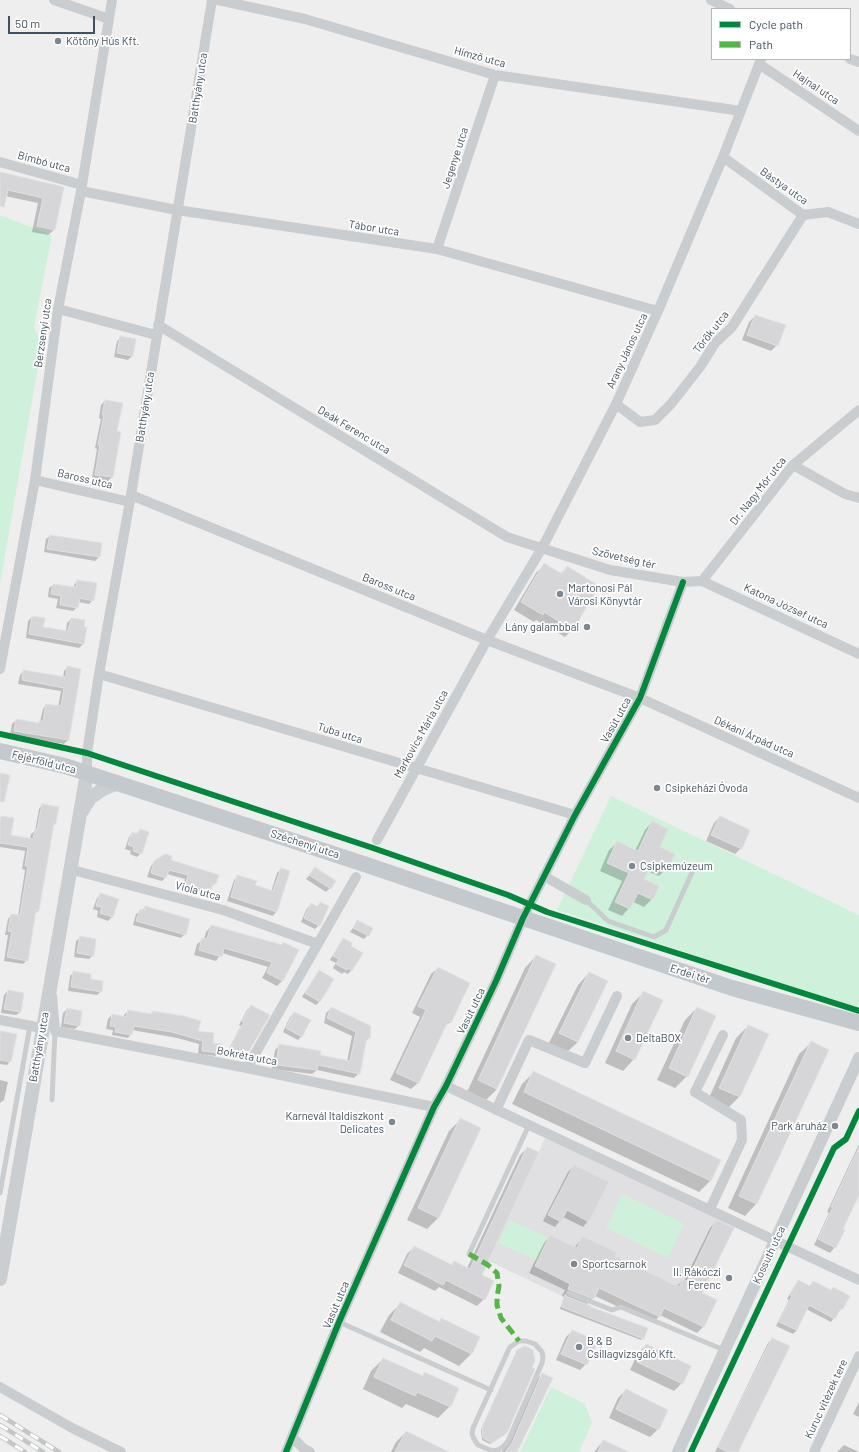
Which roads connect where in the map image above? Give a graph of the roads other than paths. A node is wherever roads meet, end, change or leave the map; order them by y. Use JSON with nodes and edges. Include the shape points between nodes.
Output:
{"nodes":[{"id":1,"x":54,"y":0,"type":"edge"},
{"id":2,"x":112,"y":0,"type":"edge"},
{"id":3,"x":212,"y":0,"type":"edge"},
{"id":4,"x":218,"y":0,"type":"edge"},
{"id":5,"x":711,"y":0,"type":"edge"},
{"id":6,"x":728,"y":8,"type":"edge"},
{"id":7,"x":109,"y":19,"type":"junction"},
{"id":8,"x":760,"y":61,"type":"edge"},
{"id":9,"x":495,"y":75,"type":"junction"},
{"id":10,"x":741,"y":111,"type":"junction"},
{"id":11,"x":859,"y":131,"type":"edge"},
{"id":12,"x":723,"y":157,"type":"junction"},
{"id":13,"x":0,"y":162,"type":"edge"},
{"id":14,"x":81,"y":188,"type":"junction"},
{"id":15,"x":178,"y":210,"type":"junction"},
{"id":16,"x":803,"y":215,"type":"junction"},
{"id":17,"x":859,"y":224,"type":"edge"},
{"id":18,"x":437,"y":249,"type":"junction"},
{"id":19,"x":58,"y":309,"type":"junction"},
{"id":20,"x":658,"y":311,"type":"junction"},
{"id":21,"x":157,"y":330,"type":"junction"},
{"id":22,"x":616,"y":404,"type":"junction"},
{"id":23,"x":859,"y":410,"type":"edge"},
{"id":24,"x":793,"y":464,"type":"junction"},
{"id":25,"x":35,"y":480,"type":"junction"},
{"id":26,"x":130,"y":498,"type":"junction"},
{"id":27,"x":859,"y":498,"type":"edge"},
{"id":28,"x":542,"y":548,"type":"junction"},
{"id":29,"x":702,"y":581,"type":"junction"},
{"id":30,"x":683,"y":582,"type":"junction"},
{"id":31,"x":486,"y":640,"type":"junction"},
{"id":32,"x":859,"y":654,"type":"edge"},
{"id":33,"x":0,"y":669,"type":"edge"},
{"id":34,"x":99,"y":674,"type":"junction"},
{"id":35,"x":640,"y":698,"type":"junction"},
{"id":36,"x":0,"y":751,"type":"edge"},
{"id":37,"x":416,"y":769,"type":"junction"},
{"id":38,"x":87,"y":773,"type":"junction"},
{"id":39,"x":118,"y":783,"type":"junction"},
{"id":40,"x":859,"y":798,"type":"edge"},
{"id":41,"x":575,"y":814,"type":"junction"},
{"id":42,"x":79,"y":815,"type":"junction"},
{"id":43,"x":377,"y":840,"type":"dead end"},
{"id":44,"x":691,"y":867,"type":"dead end"},
{"id":45,"x":70,"y":869,"type":"junction"},
{"id":46,"x":544,"y":876,"type":"junction"},
{"id":47,"x":356,"y":877,"type":"dead end"},
{"id":48,"x":586,"y":900,"type":"joint"},
{"id":49,"x":523,"y":918,"type":"junction"},
{"id":50,"x":318,"y":944,"type":"junction"},
{"id":51,"x":617,"y":996,"type":"dead end"},
{"id":52,"x":0,"y":1020,"type":"edge"},
{"id":53,"x":859,"y":1023,"type":"edge"},
{"id":54,"x":42,"y":1028,"type":"junction"},
{"id":55,"x":723,"y":1035,"type":"dead end"},
{"id":56,"x":859,"y":1058,"type":"edge"},
{"id":57,"x":247,"y":1068,"type":"junction"},
{"id":58,"x":446,"y":1086,"type":"junction"},
{"id":59,"x":52,"y":1100,"type":"dead end"},
{"id":60,"x":434,"y":1107,"type":"junction"},
{"id":61,"x":496,"y":1110,"type":"junction"},
{"id":62,"x":529,"y":1125,"type":"junction"},
{"id":63,"x":0,"y":1193,"type":"edge"},
{"id":64,"x":710,"y":1209,"type":"junction"},
{"id":65,"x":776,"y":1241,"type":"junction"},
{"id":66,"x":469,"y":1254,"type":"dead end"},
{"id":67,"x":0,"y":1278,"type":"edge"},
{"id":68,"x":859,"y":1280,"type":"edge"},
{"id":69,"x":569,"y":1293,"type":"dead end"},
{"id":70,"x":339,"y":1322,"type":"junction"},
{"id":71,"x":725,"y":1350,"type":"junction"},
{"id":72,"x":859,"y":1356,"type":"edge"},
{"id":73,"x":0,"y":1387,"type":"edge"},
{"id":74,"x":491,"y":1390,"type":"junction"},
{"id":75,"x":292,"y":1437,"type":"junction"},
{"id":76,"x":121,"y":1452,"type":"edge"},
{"id":77,"x":286,"y":1452,"type":"edge"},
{"id":78,"x":310,"y":1452,"type":"edge"},
{"id":79,"x":678,"y":1452,"type":"edge"},
{"id":80,"x":814,"y":1452,"type":"edge"}],
"edges":[{"from":1,"to":7,"type":"street"},
{"from":2,"to":7,"type":"street","name":"Berzsenyi utca"},
{"from":3,"to":15,"type":"street","name":"Batthyány utca"},
{"from":4,"to":9,"type":"street","name":"Hímző utca","via":[[305,19]]},
{"from":5,"to":6,"type":"street"},
{"from":7,"to":14,"type":"street","name":"Berzsenyi utca"},
{"from":8,"to":10,"type":"street","name":"Arany János utca"},
{"from":8,"to":11,"type":"street","name":"Hajnal utca"},
{"from":9,"to":10,"type":"street","name":"Hímző utca"},
{"from":9,"to":18,"type":"street","name":"Jegenye utca"},
{"from":10,"to":12,"type":"street","name":"Arany János utca"},
{"from":12,"to":16,"type":"street","name":"Bástya utca"},
{"from":12,"to":20,"type":"street","name":"Arany János utca"},
{"from":13,"to":14,"type":"street","name":"Bimbó utca"},
{"from":14,"to":15,"type":"street","name":"Tábor utca"},
{"from":14,"to":19,"type":"street","name":"Berzsenyi utca"},
{"from":15,"to":18,"type":"street","name":"Tábor utca"},
{"from":15,"to":21,"type":"street","name":"Batthyány utca"},
{"from":16,"to":17,"type":"street","name":"Bástya utca","via":[[828,212]]},
{"from":16,"to":22,"type":"street","name":"Török utca","via":[[732,327],[715,344],[672,404],[656,420],[640,422]]},
{"from":18,"to":20,"type":"street","name":"Tábor utca"},
{"from":19,"to":21,"type":"street","name":"Deák Ferenc utca"},
{"from":19,"to":25,"type":"street","name":"Berzsenyi utca"},
{"from":20,"to":22,"type":"street","name":"Arany János utca"},
{"from":21,"to":26,"type":"street","name":"Batthyány utca"},
{"from":21,"to":28,"type":"street","name":"Deák Ferenc utca","via":[[507,537]]},
{"from":22,"to":28,"type":"street","name":"Arany János utca"},
{"from":23,"to":24,"type":"street","name":"Dr. Nagy Mór utca"},
{"from":24,"to":27,"type":"street","via":[[840,491]]},
{"from":24,"to":29,"type":"street","name":"Dr. Nagy Mór utca"},
{"from":25,"to":26,"type":"street","name":"Baross utca"},
{"from":25,"to":33,"type":"street","name":"Berzsenyi utca"},
{"from":26,"to":31,"type":"street","name":"Baross utca"},
{"from":26,"to":34,"type":"street","name":"Batthyány utca"},
{"from":28,"to":30,"type":"street","name":"Szövetség tér","via":[[610,570]]},
{"from":28,"to":31,"type":"street","name":"Arany János utca"},
{"from":29,"to":30,"type":"street","name":"Szövetség tér"},
{"from":29,"to":32,"type":"street","name":"Katona József utca"},
{"from":30,"to":35,"type":"street","name":"Vasút utca"},
{"from":31,"to":35,"type":"street","name":"Baross utca"},
{"from":31,"to":37,"type":"street","name":"Markovics Mária utca"},
{"from":34,"to":37,"type":"street","name":"Tuba utca"},
{"from":34,"to":38,"type":"street","name":"Batthyány utca","via":[[87,753]]},
{"from":35,"to":40,"type":"street","name":"Dékáni Árpád utca"},
{"from":35,"to":41,"type":"street","name":"Vasút utca"},
{"from":36,"to":38,"type":"main road","name":"Fejérföld utca"},
{"from":37,"to":41,"type":"street","name":"Tuba utca"},
{"from":37,"to":43,"type":"street","name":"Markovics Mária utca"},
{"from":38,"to":39,"type":"main road","name":"Széchenyi utca"},
{"from":38,"to":42,"type":"main road","name":"Batthyány utca"},
{"from":39,"to":42,"type":"main road","name":"Batthyány utca","via":[[90,798]]},
{"from":39,"to":49,"type":"main road","name":"Széchenyi utca"},
{"from":41,"to":46,"type":"street","name":"Vasút utca"},
{"from":42,"to":45,"type":"main road","name":"Batthyány utca"},
{"from":44,"to":48,"type":"lane","via":[[694,868],[666,930],[654,937],[608,921]]},
{"from":45,"to":50,"type":"street","name":"Viola utca","via":[[223,910]]},
{"from":45,"to":54,"type":"main road","name":"Batthyány utca"},
{"from":46,"to":48,"type":"street"},
{"from":46,"to":49,"type":"street","name":"Vasút utca"},
{"from":47,"to":50,"type":"street"},
{"from":49,"to":53,"type":"main road","name":"Erdei tér","via":[[732,988]]},
{"from":49,"to":58,"type":"street","name":"Vasút utca","via":[[496,982]]},
{"from":50,"to":57,"type":"street"},
{"from":51,"to":61,"type":"street","via":[[585,1063],[529,1040]]},
{"from":52,"to":54,"type":"street","name":"Bokréta utca"},
{"from":54,"to":57,"type":"street","name":"Bokréta utca"},
{"from":54,"to":59,"type":"lane"},
{"from":54,"to":63,"type":"lane"},
{"from":54,"to":67,"type":"main road","name":"Batthyány utca"},
{"from":55,"to":64,"type":"street","via":[[696,1092],[740,1120],[742,1140]]},
{"from":56,"to":65,"type":"street","name":"Kossuth utca"},
{"from":57,"to":60,"type":"street","name":"Bokréta utca"},
{"from":58,"to":60,"type":"street","name":"Vasút utca"},
{"from":58,"to":61,"type":"street"},
{"from":60,"to":70,"type":"street","name":"Vasút utca"},
{"from":61,"to":62,"type":"street"},
{"from":62,"to":64,"type":"street"},
{"from":62,"to":66,"type":"lane"},
{"from":64,"to":65,"type":"street"},
{"from":65,"to":68,"type":"street"},
{"from":65,"to":71,"type":"street","name":"Kossuth utca"},
{"from":69,"to":71,"type":"lane","via":[[612,1310],[621,1307]]},
{"from":70,"to":74,"type":"lane"},
{"from":70,"to":75,"type":"street","name":"Vasút utca"},
{"from":71,"to":79,"type":"street","name":"Kossuth utca"},
{"from":72,"to":80,"type":"street","name":"Kuruc vitézek tere"},
{"from":73,"to":76,"type":"street"},
{"from":74,"to":74,"type":"lane","via":[[510,1347],[519,1341],[535,1344],[542,1352],[542,1363],[508,1441],[503,1447],[492,1451],[478,1444],[472,1434]]},
{"from":75,"to":77,"type":"street","name":"Vasút utca"},
{"from":75,"to":78,"type":"street"}]}
